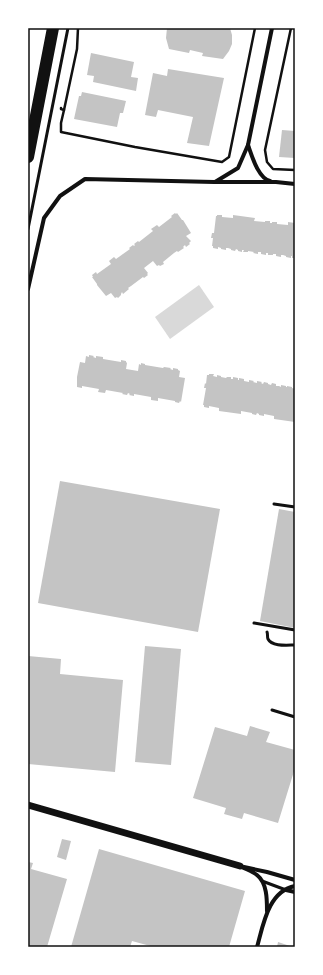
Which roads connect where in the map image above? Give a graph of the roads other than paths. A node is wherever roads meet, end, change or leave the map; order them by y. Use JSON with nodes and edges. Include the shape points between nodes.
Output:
{"nodes":[{"id":1,"x":53,"y":28,"type":"edge"},
{"id":2,"x":68,"y":28,"type":"edge"},
{"id":3,"x":272,"y":28,"type":"edge"},
{"id":4,"x":248,"y":146,"type":"junction"},
{"id":5,"x":28,"y":157,"type":"edge"},
{"id":6,"x":214,"y":182,"type":"junction"},
{"id":7,"x":276,"y":182,"type":"junction"},
{"id":8,"x":295,"y":184,"type":"edge"},
{"id":9,"x":28,"y":229,"type":"edge"},
{"id":10,"x":28,"y":289,"type":"edge"},
{"id":11,"x":274,"y":504,"type":"dead end"},
{"id":12,"x":295,"y":507,"type":"edge"},
{"id":13,"x":254,"y":623,"type":"dead end"},
{"id":14,"x":295,"y":630,"type":"edge"},
{"id":15,"x":267,"y":632,"type":"dead end"},
{"id":16,"x":295,"y":645,"type":"edge"},
{"id":17,"x":272,"y":710,"type":"dead end"},
{"id":18,"x":295,"y":717,"type":"edge"},
{"id":19,"x":28,"y":805,"type":"edge"},
{"id":20,"x":240,"y":866,"type":"junction"},
{"id":21,"x":295,"y":880,"type":"edge"},
{"id":22,"x":262,"y":881,"type":"junction"},
{"id":23,"x":295,"y":886,"type":"edge"},
{"id":24,"x":286,"y":890,"type":"junction"},
{"id":25,"x":295,"y":892,"type":"edge"},
{"id":26,"x":267,"y":912,"type":"junction"},
{"id":27,"x":257,"y":947,"type":"edge"}],
"edges":[{"from":1,"to":5,"type":"highway"},
{"from":2,"to":9,"type":"lane"},
{"from":3,"to":4,"type":"street"},
{"from":4,"to":6,"type":"street","via":[[238,168]]},
{"from":4,"to":7,"type":"street","via":[[258,170],[267,180]]},
{"from":6,"to":7,"type":"street"},
{"from":6,"to":10,"type":"street","via":[[85,179],[60,196],[44,218]]},
{"from":7,"to":8,"type":"street"},
{"from":11,"to":12,"type":"lane"},
{"from":13,"to":14,"type":"lane"},
{"from":15,"to":16,"type":"lane","via":[[272,643]]},
{"from":17,"to":18,"type":"lane"},
{"from":19,"to":20,"type":"street"},
{"from":20,"to":21,"type":"street"},
{"from":20,"to":22,"type":"street"},
{"from":22,"to":24,"type":"lane"},
{"from":22,"to":26,"type":"street","via":[[267,898]]},
{"from":23,"to":24,"type":"street"},
{"from":24,"to":25,"type":"street"},
{"from":24,"to":26,"type":"street","via":[[274,900]]},
{"from":26,"to":27,"type":"street"}]}
